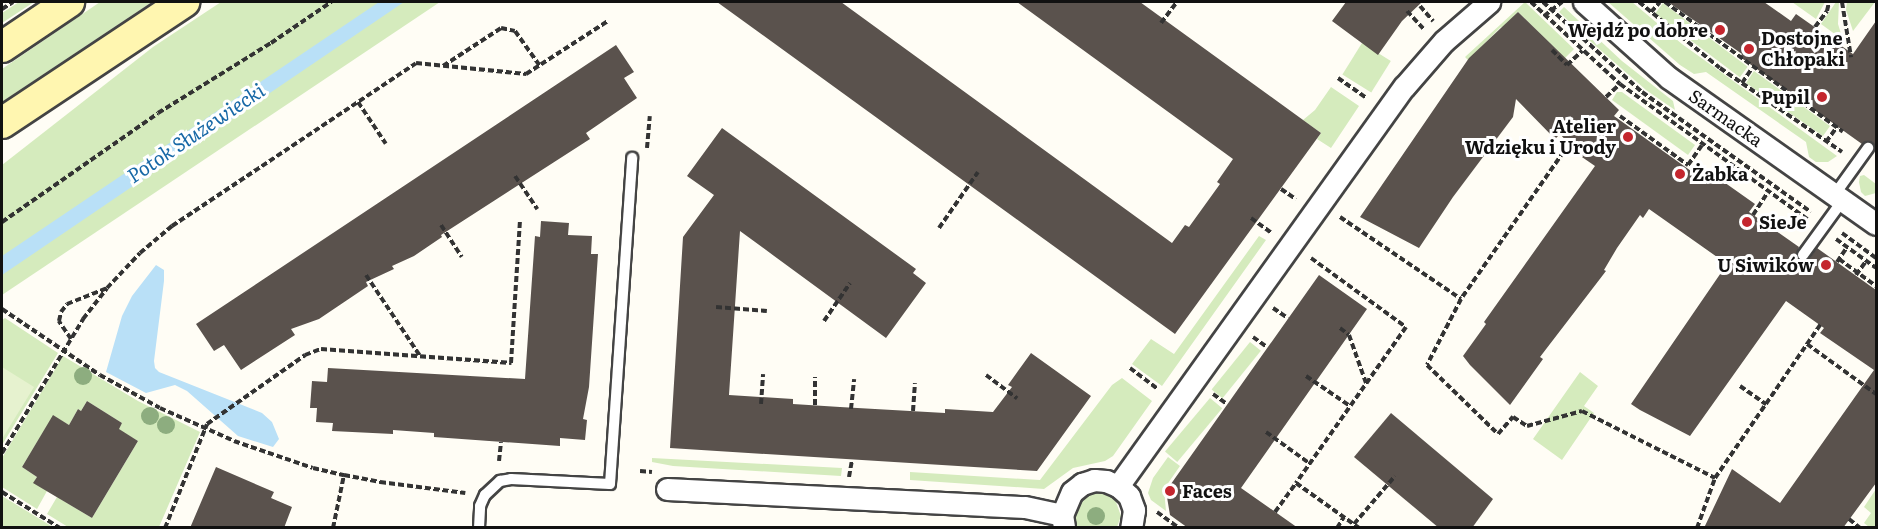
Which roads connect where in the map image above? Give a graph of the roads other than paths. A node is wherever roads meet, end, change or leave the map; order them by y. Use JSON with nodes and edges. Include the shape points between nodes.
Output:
{"nodes":[{"id":1,"x":69,"y":2,"type":"edge"},
{"id":2,"x":184,"y":2,"type":"edge"},
{"id":3,"x":1489,"y":2,"type":"edge"},
{"id":4,"x":1584,"y":2,"type":"edge"},
{"id":5,"x":2,"y":47,"type":"edge"},
{"id":6,"x":2,"y":123,"type":"edge"},
{"id":7,"x":1868,"y":148,"type":"dead end"},
{"id":8,"x":632,"y":158,"type":"road end"},
{"id":9,"x":1839,"y":197,"type":"junction"},
{"id":10,"x":1876,"y":224,"type":"edge"},
{"id":11,"x":1803,"y":255,"type":"dead end"},
{"id":12,"x":1118,"y":486,"type":"junction"},
{"id":13,"x":667,"y":489,"type":"dead end"},
{"id":14,"x":1063,"y":521,"type":"edge"},
{"id":15,"x":479,"y":528,"type":"edge"},
{"id":16,"x":1131,"y":528,"type":"edge"}],
"edges":[{"from":1,"to":5,"type":"main road"},
{"from":2,"to":6,"type":"main road"},
{"from":3,"to":12,"type":"street","via":[[1444,41],[1404,87]]},
{"from":4,"to":9,"type":"street","name":"Sarmacka","via":[[1669,78]]},
{"from":7,"to":9,"type":"lane"},
{"from":8,"to":15,"type":"lane","via":[[609,484],[500,481],[480,506]]},
{"from":9,"to":10,"type":"street","name":"Sarmacka"},
{"from":9,"to":11,"type":"lane"},
{"from":12,"to":14,"type":"street","via":[[1094,480],[1082,484],[1072,492]]},
{"from":12,"to":16,"type":"street","via":[[1129,496],[1134,510]]},
{"from":13,"to":14,"type":"street","via":[[1025,507]]}]}
